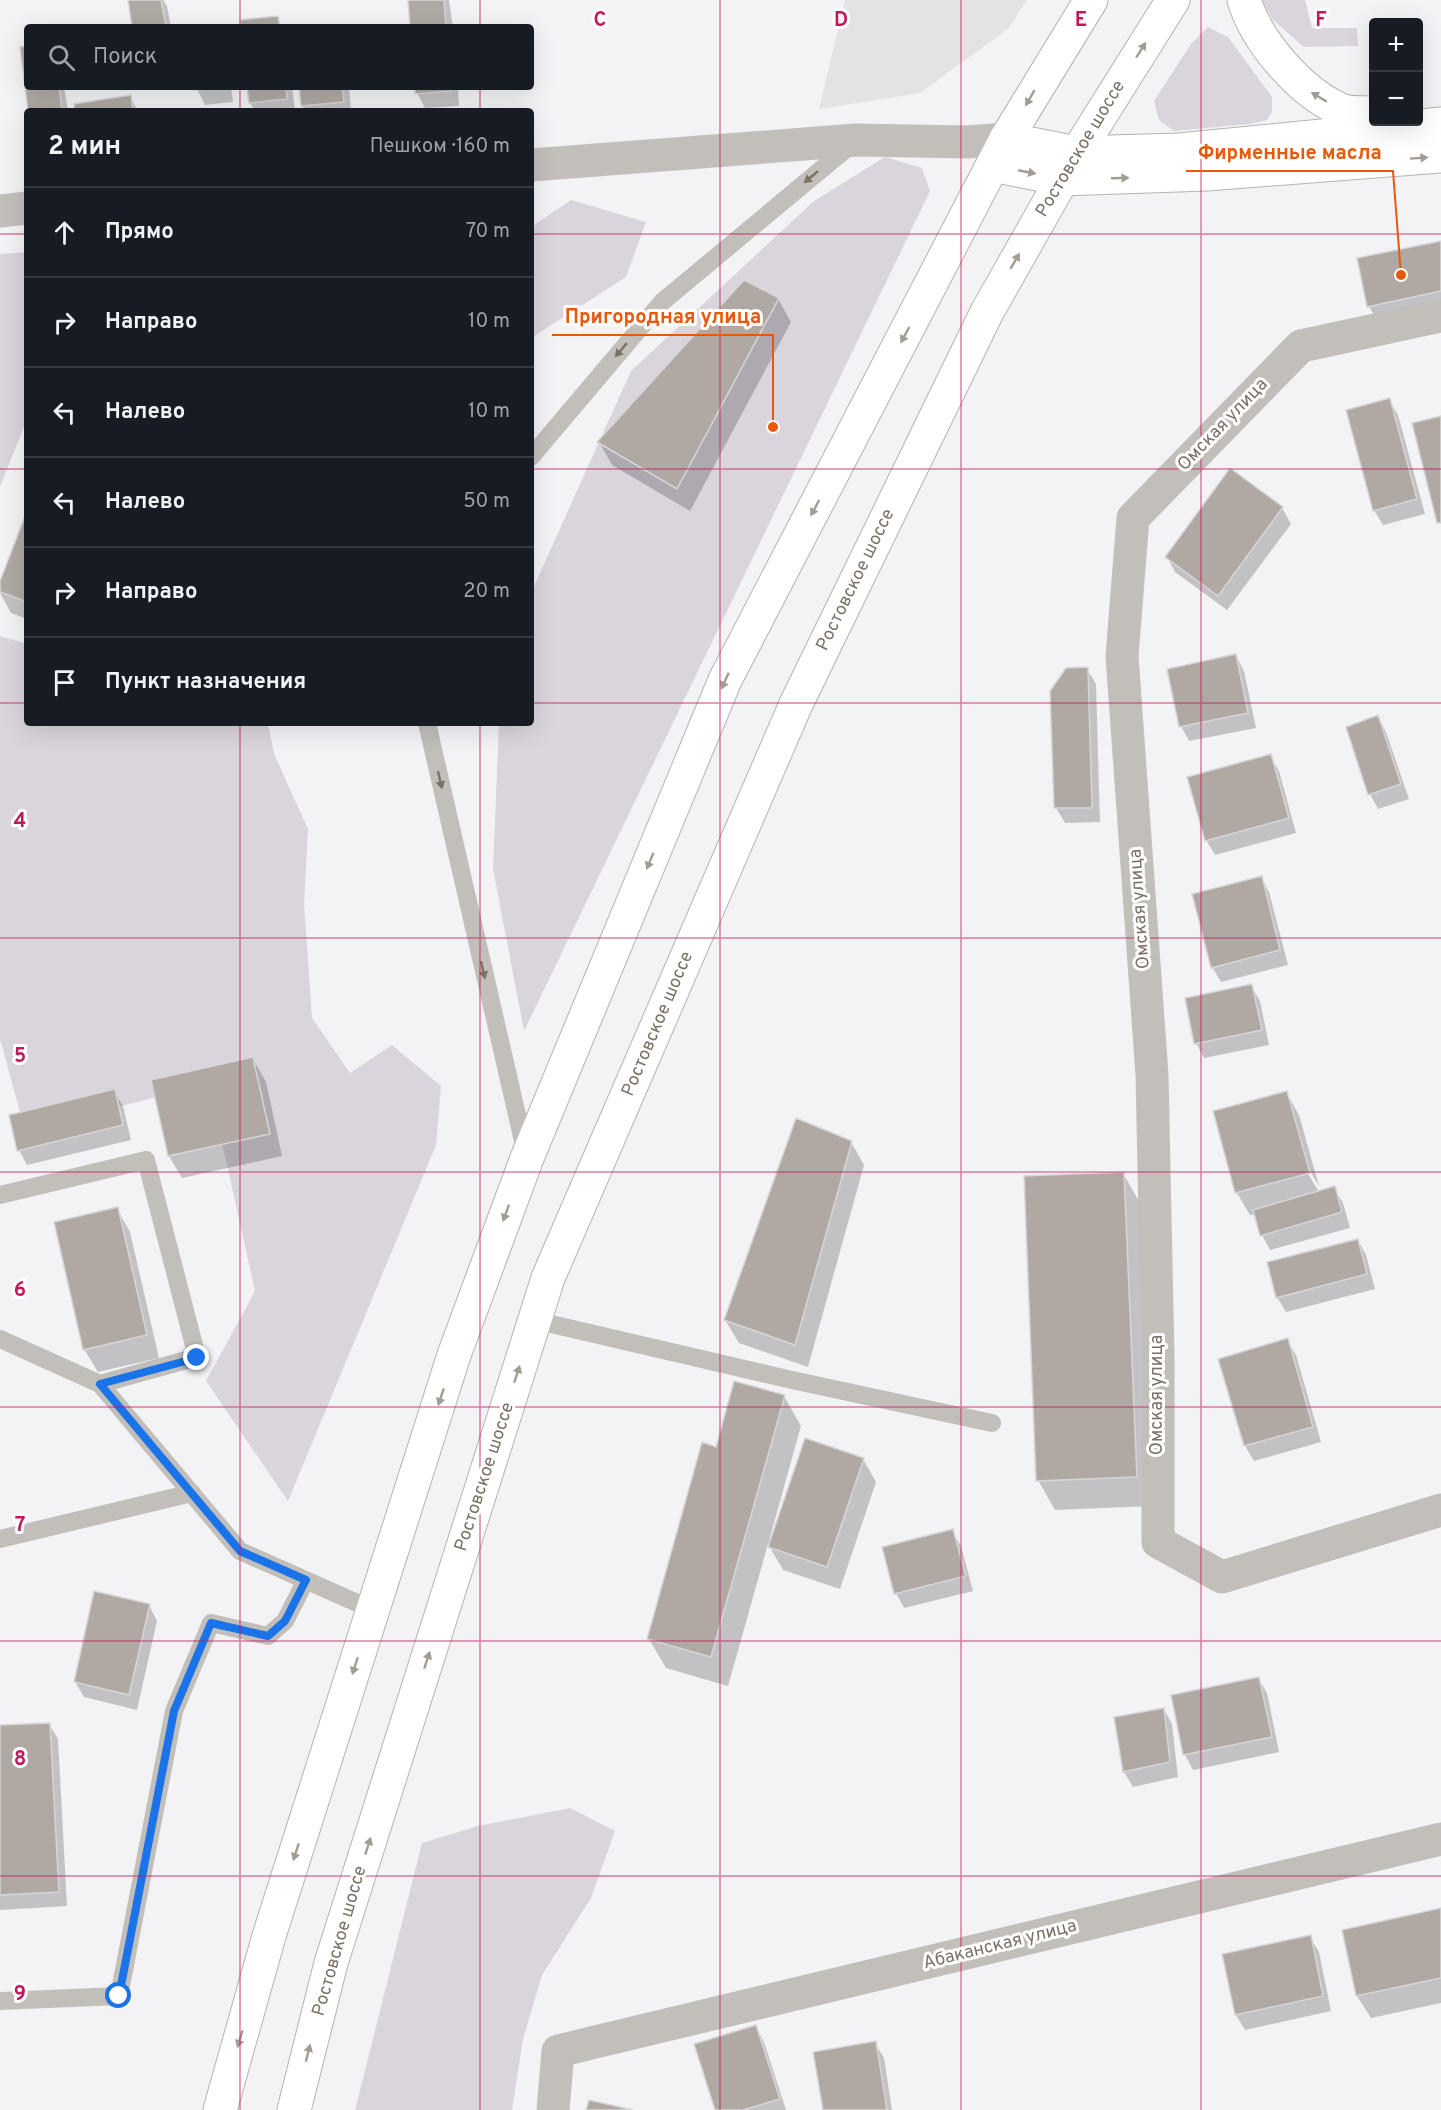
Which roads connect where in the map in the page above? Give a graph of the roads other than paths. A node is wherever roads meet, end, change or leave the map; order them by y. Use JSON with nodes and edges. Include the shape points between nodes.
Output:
{"nodes":[{"id":1,"x":1090,"y":0,"type":"edge"},
{"id":2,"x":1173,"y":0,"type":"edge"},
{"id":3,"x":1244,"y":0,"type":"edge"},
{"id":4,"x":1369,"y":113,"type":"edge"},
{"id":5,"x":1423,"y":116,"type":"edge"},
{"id":6,"x":1441,"y":118,"type":"edge"},
{"id":7,"x":1441,"y":124,"type":"edge"},
{"id":8,"x":856,"y":140,"type":"junction"},
{"id":9,"x":1000,"y":152,"type":"junction"},
{"id":10,"x":1441,"y":156,"type":"edge"},
{"id":11,"x":534,"y":165,"type":"edge"},
{"id":12,"x":1069,"y":166,"type":"junction"},
{"id":13,"x":24,"y":208,"type":"edge"},
{"id":14,"x":0,"y":210,"type":"edge"},
{"id":15,"x":1441,"y":316,"type":"edge"},
{"id":16,"x":534,"y":453,"type":"edge"},
{"id":17,"x":428,"y":726,"type":"edge"},
{"id":18,"x":526,"y":1158,"type":"junction"},
{"id":19,"x":0,"y":1196,"type":"edge"},
{"id":20,"x":534,"y":1320,"type":"junction"},
{"id":21,"x":0,"y":1339,"type":"edge"},
{"id":22,"x":100,"y":1384,"type":"junction"},
{"id":23,"x":992,"y":1423,"type":"dead end"},
{"id":24,"x":192,"y":1493,"type":"junction"},
{"id":25,"x":1441,"y":1510,"type":"edge"},
{"id":26,"x":0,"y":1539,"type":"edge"},
{"id":27,"x":306,"y":1580,"type":"junction"},
{"id":28,"x":373,"y":1610,"type":"junction"},
{"id":29,"x":1441,"y":1839,"type":"edge"},
{"id":30,"x":0,"y":2001,"type":"edge"},
{"id":31,"x":220,"y":2110,"type":"edge"},
{"id":32,"x":294,"y":2110,"type":"edge"},
{"id":33,"x":553,"y":2110,"type":"edge"}],
"edges":[{"from":1,"to":9,"type":"main road","one_way":true},
{"from":12,"to":2,"type":"main road","name":"Ростовское шоссе","one_way":true},
{"from":4,"to":3,"type":"main road","one_way":true,"via":[[1343,111],[1309,91],[1282,64],[1250,18]]},
{"from":5,"to":6,"type":"main road"},
{"from":7,"to":12,"type":"main road","via":[[1179,150]]},
{"from":8,"to":9,"type":"street","via":[[967,142]]},
{"from":8,"to":11,"type":"street"},
{"from":8,"to":16,"type":"lane","one_way":true,"via":[[662,302]]},
{"from":9,"to":12,"type":"main road"},
{"from":9,"to":18,"type":"main road","one_way":true,"via":[[725,680]]},
{"from":12,"to":10,"type":"main road","one_way":true,"via":[[1206,174]]},
{"from":20,"to":12,"type":"main road","name":"Ростовское шоссе","one_way":true,"via":[[548,1278],[796,704],[987,312]]},
{"from":13,"to":14,"type":"street"},
{"from":15,"to":25,"type":"street","name":"Омская улица","via":[[1301,346],[1133,518],[1122,656],[1152,1075],[1158,1542],[1222,1577]]},
{"from":17,"to":18,"type":"lane","one_way":true},
{"from":18,"to":28,"type":"main road","one_way":true,"via":[[454,1355]]},
{"from":19,"to":22,"type":"lane","via":[[146,1160],[197,1358]]},
{"from":20,"to":23,"type":"lane"},
{"from":32,"to":20,"type":"main road","name":"Ростовское шоссе","one_way":true,"via":[[331,1963]]},
{"from":21,"to":22,"type":"lane"},
{"from":22,"to":24,"type":"lane"},
{"from":24,"to":26,"type":"lane"},
{"from":24,"to":27,"type":"lane","via":[[240,1551]]},
{"from":27,"to":28,"type":"lane"},
{"from":27,"to":30,"type":"lane","via":[[285,1621],[268,1636],[211,1623],[174,1711],[119,1996]]},
{"from":28,"to":31,"type":"main road","one_way":true,"via":[[269,1936]]},
{"from":29,"to":33,"type":"street","name":"Абаканская улица","via":[[558,2051]]}]}
